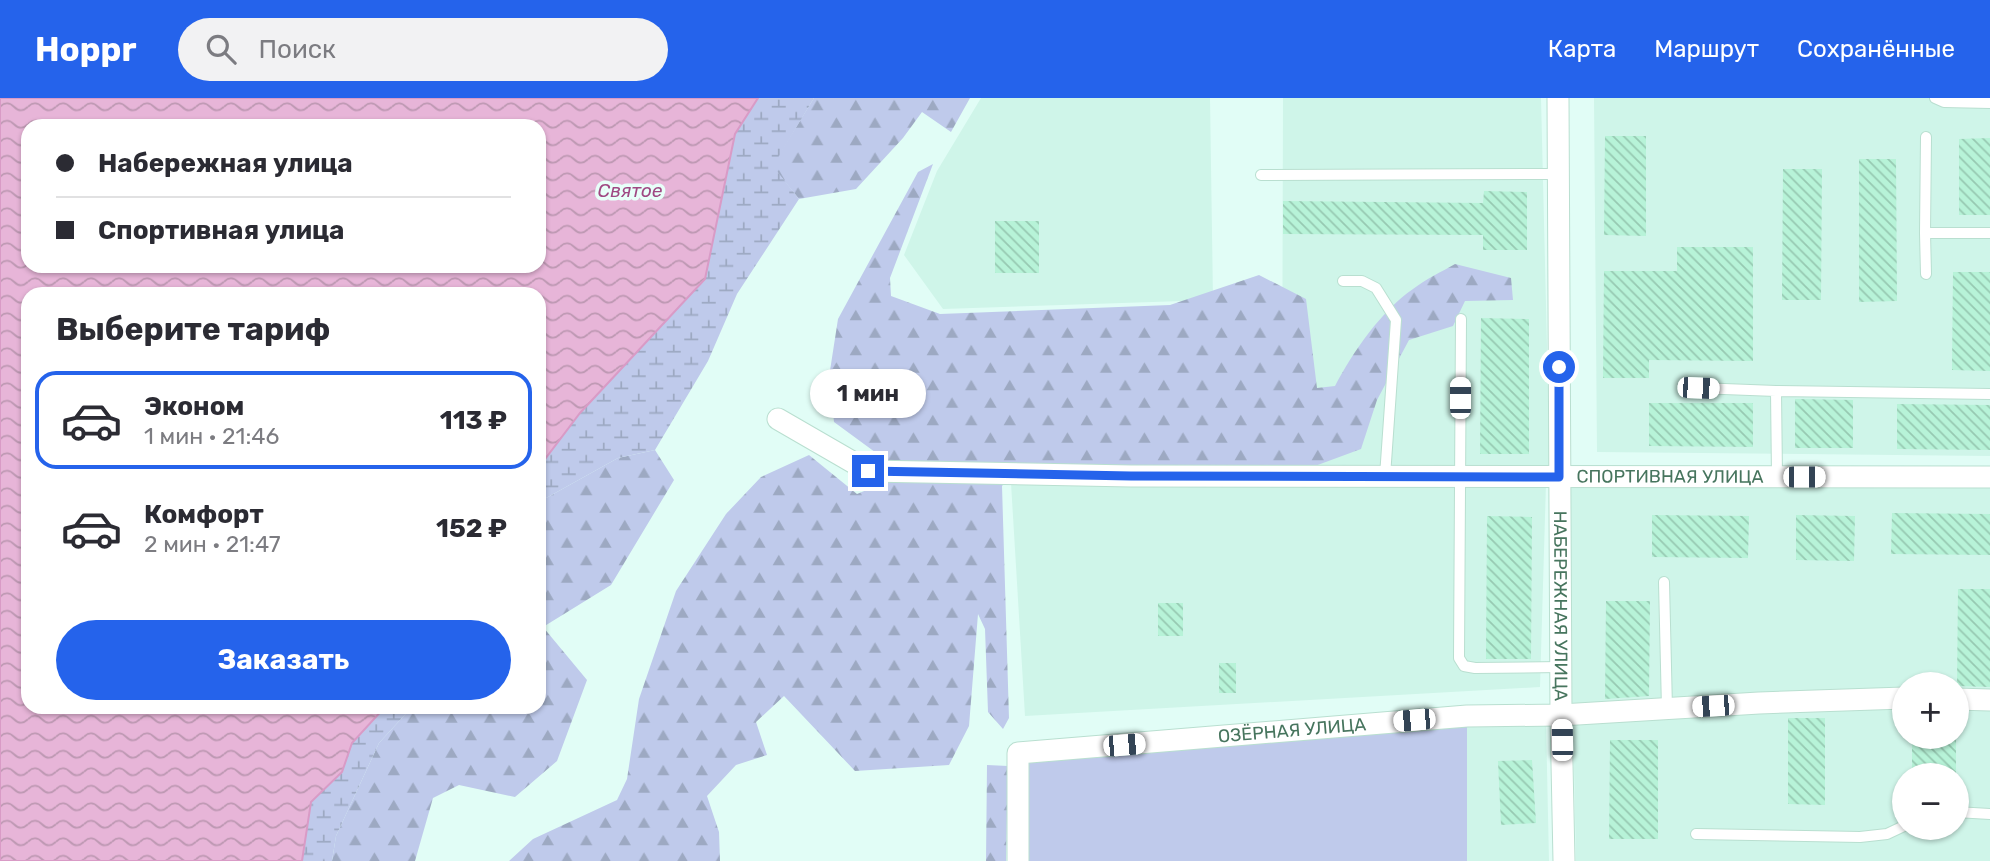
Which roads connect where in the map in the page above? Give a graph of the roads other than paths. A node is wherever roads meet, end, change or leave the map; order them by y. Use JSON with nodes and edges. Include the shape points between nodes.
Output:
{"nodes":[{"id":1,"x":1558,"y":98,"type":"edge"},
{"id":2,"x":1935,"y":98,"type":"edge"},
{"id":3,"x":1990,"y":103,"type":"edge"},
{"id":4,"x":1926,"y":137,"type":"dead end"},
{"id":5,"x":1559,"y":174,"type":"junction"},
{"id":6,"x":1261,"y":175,"type":"dead end"},
{"id":7,"x":1926,"y":233,"type":"junction"},
{"id":8,"x":1990,"y":233,"type":"edge"},
{"id":9,"x":1926,"y":274,"type":"dead end"},
{"id":10,"x":1343,"y":281,"type":"dead end"},
{"id":11,"x":1461,"y":319,"type":"dead end"},
{"id":12,"x":1698,"y":388,"type":"dead end"},
{"id":13,"x":1776,"y":391,"type":"junction"},
{"id":14,"x":1990,"y":394,"type":"edge"},
{"id":15,"x":778,"y":419,"type":"dead end"},
{"id":16,"x":1385,"y":476,"type":"junction"},
{"id":17,"x":1459,"y":477,"type":"junction"},
{"id":18,"x":1559,"y":477,"type":"junction"},
{"id":19,"x":1777,"y":477,"type":"junction"},
{"id":20,"x":1990,"y":477,"type":"edge"},
{"id":21,"x":1664,"y":582,"type":"dead end"},
{"id":22,"x":1561,"y":667,"type":"junction"},
{"id":23,"x":1892,"y":699,"type":"edge"},
{"id":24,"x":1969,"y":699,"type":"edge"},
{"id":25,"x":1990,"y":700,"type":"edge"},
{"id":26,"x":1667,"y":709,"type":"junction"},
{"id":27,"x":1561,"y":715,"type":"junction"},
{"id":28,"x":1969,"y":813,"type":"edge"},
{"id":29,"x":1990,"y":814,"type":"edge"},
{"id":30,"x":1892,"y":832,"type":"edge"},
{"id":31,"x":1696,"y":834,"type":"dead end"},
{"id":32,"x":1018,"y":861,"type":"edge"},
{"id":33,"x":1564,"y":861,"type":"edge"}],
"edges":[{"from":1,"to":5,"type":"street","name":"НАБЕРЕЖНАЯ УЛИЦА"},
{"from":2,"to":3,"type":"lane"},
{"from":4,"to":7,"type":"lane"},
{"from":5,"to":6,"type":"lane"},
{"from":5,"to":18,"type":"street","name":"НАБЕРЕЖНАЯ УЛИЦА"},
{"from":7,"to":8,"type":"lane"},
{"from":7,"to":9,"type":"lane"},
{"from":10,"to":16,"type":"lane","via":[[1362,281],[1376,288],[1396,320]]},
{"from":11,"to":17,"type":"lane"},
{"from":12,"to":13,"type":"lane"},
{"from":13,"to":14,"type":"lane"},
{"from":13,"to":19,"type":"lane"},
{"from":15,"to":16,"type":"street","name":"СПОРТИВНАЯ УЛИЦА","via":[[868,471]]},
{"from":16,"to":17,"type":"street","name":"СПОРТИВНАЯ УЛИЦА"},
{"from":17,"to":18,"type":"street","name":"СПОРТИВНАЯ УЛИЦА"},
{"from":17,"to":22,"type":"lane","via":[[1459,658],[1464,666],[1475,668]]},
{"from":18,"to":19,"type":"street","name":"СПОРТИВНАЯ УЛИЦА"},
{"from":18,"to":22,"type":"street","name":"НАБЕРЕЖНАЯ УЛИЦА"},
{"from":19,"to":20,"type":"street","name":"СПОРТИВНАЯ УЛИЦА"},
{"from":21,"to":26,"type":"lane"},
{"from":22,"to":27,"type":"street","name":"НАБЕРЕЖНАЯ УЛИЦА"},
{"from":23,"to":26,"type":"street","name":"ОЗЁРНАЯ УЛИЦА"},
{"from":24,"to":25,"type":"street"},
{"from":26,"to":27,"type":"street","name":"ОЗЁРНАЯ УЛИЦА"},
{"from":27,"to":32,"type":"street","name":"ОЗЁРНАЯ УЛИЦА","via":[[1467,716],[1018,754]]},
{"from":27,"to":33,"type":"street","name":"НАБЕРЕЖНАЯ УЛИЦА"},
{"from":28,"to":29,"type":"lane"},
{"from":30,"to":31,"type":"lane","via":[[1860,837]]}]}
